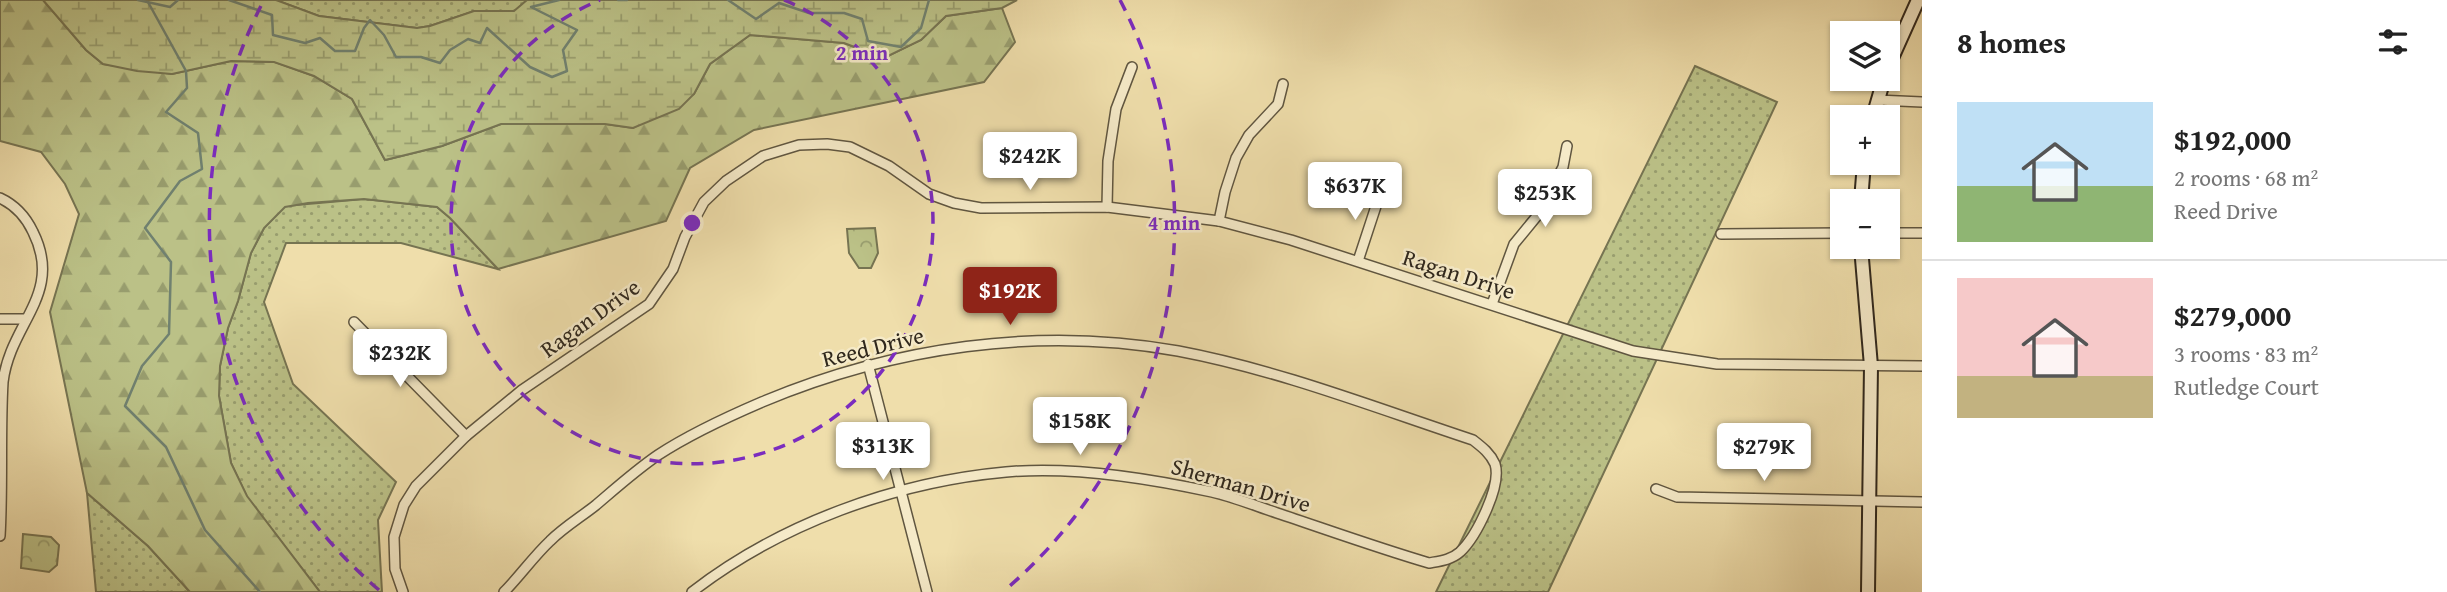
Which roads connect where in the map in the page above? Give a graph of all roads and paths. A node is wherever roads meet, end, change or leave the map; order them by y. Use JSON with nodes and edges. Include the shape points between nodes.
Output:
{"nodes":[{"id":1,"x":1918,"y":0,"type":"edge"},
{"id":2,"x":1900,"y":41,"type":"edge"},
{"id":3,"x":1132,"y":67,"type":"dead end"},
{"id":4,"x":1283,"y":84,"type":"dead end"},
{"id":5,"x":1880,"y":91,"type":"edge"},
{"id":6,"x":1877,"y":100,"type":"junction"},
{"id":7,"x":1922,"y":102,"type":"edge"},
{"id":8,"x":1876,"y":105,"type":"edge"},
{"id":9,"x":1567,"y":146,"type":"dead end"},
{"id":10,"x":1380,"y":194,"type":"dead end"},
{"id":11,"x":4,"y":200,"type":"edge"},
{"id":12,"x":1107,"y":207,"type":"junction"},
{"id":13,"x":1219,"y":221,"type":"junction"},
{"id":14,"x":1830,"y":233,"type":"edge"},
{"id":15,"x":1900,"y":233,"type":"edge"},
{"id":16,"x":1922,"y":233,"type":"edge"},
{"id":17,"x":1721,"y":234,"type":"dead end"},
{"id":18,"x":1862,"y":259,"type":"edge"},
{"id":19,"x":1358,"y":261,"type":"junction"},
{"id":20,"x":1492,"y":304,"type":"junction"},
{"id":21,"x":0,"y":319,"type":"edge"},
{"id":22,"x":26,"y":319,"type":"junction"},
{"id":23,"x":354,"y":322,"type":"dead end"},
{"id":24,"x":868,"y":364,"type":"junction"},
{"id":25,"x":1871,"y":366,"type":"junction"},
{"id":26,"x":1922,"y":366,"type":"edge"},
{"id":27,"x":466,"y":436,"type":"junction"},
{"id":28,"x":1,"y":452,"type":"edge"},
{"id":29,"x":1656,"y":489,"type":"dead end"},
{"id":30,"x":901,"y":492,"type":"junction"},
{"id":31,"x":1869,"y":500,"type":"junction"},
{"id":32,"x":1922,"y":502,"type":"edge"},
{"id":33,"x":1483,"y":514,"type":"joint"},
{"id":34,"x":0,"y":536,"type":"edge"},
{"id":35,"x":403,"y":592,"type":"edge"},
{"id":36,"x":504,"y":592,"type":"edge"},
{"id":37,"x":692,"y":592,"type":"edge"},
{"id":38,"x":927,"y":592,"type":"edge"},
{"id":39,"x":1868,"y":592,"type":"edge"}],
"edges":[{"from":1,"to":2,"type":"street"},
{"from":3,"to":12,"type":"street","via":[[1116,109]]},
{"from":4,"to":13,"type":"street","via":[[1278,104],[1236,158]]},
{"from":5,"to":6,"type":"street"},
{"from":6,"to":7,"type":"street"},
{"from":6,"to":8,"type":"street"},
{"from":9,"to":20,"type":"street","via":[[1563,167],[1537,216],[1514,244]]},
{"from":10,"to":19,"type":"street"},
{"from":11,"to":22,"type":"street","via":[[30,225],[42,254],[42,288]]},
{"from":12,"to":13,"type":"street","name":"Ragan Drive"},
{"from":12,"to":27,"type":"street","name":"Ragan Drive","via":[[981,208],[954,203],[929,194],[864,152],[839,145],[799,145],[763,156],[736,172],[704,202],[673,269],[649,304],[536,380]]},
{"from":13,"to":19,"type":"street","name":"Ragan Drive"},
{"from":14,"to":17,"type":"street"},
{"from":15,"to":16,"type":"street"},
{"from":18,"to":25,"type":"street"},
{"from":19,"to":20,"type":"street","name":"Ragan Drive"},
{"from":20,"to":25,"type":"street","name":"Ragan Drive","via":[[1633,351],[1676,360]]},
{"from":21,"to":22,"type":"street"},
{"from":22,"to":28,"type":"street","via":[[5,368]]},
{"from":23,"to":27,"type":"street"},
{"from":24,"to":30,"type":"street"},
{"from":24,"to":33,"type":"street","name":"Reed Drive","via":[[1007,342],[1065,341],[1176,351],[1230,362],[1473,440],[1488,451],[1497,478]]},
{"from":24,"to":36,"type":"street","name":"Reed Drive","via":[[744,410],[659,455],[549,542]]},
{"from":25,"to":26,"type":"street","name":"Ragan Drive"},
{"from":25,"to":31,"type":"street"},
{"from":27,"to":35,"type":"street","name":"Ragan Drive","via":[[416,486],[404,505],[393,553]]},
{"from":28,"to":34,"type":"street"},
{"from":29,"to":31,"type":"street","via":[[1677,497]]},
{"from":30,"to":33,"type":"street","name":"Sherman Drive","via":[[1008,471],[1137,478],[1215,493],[1429,563],[1458,554]]},
{"from":30,"to":37,"type":"street","name":"Sherman Drive","via":[[833,513],[787,534]]},
{"from":30,"to":38,"type":"street"},
{"from":31,"to":32,"type":"street"},
{"from":31,"to":39,"type":"street"}]}
